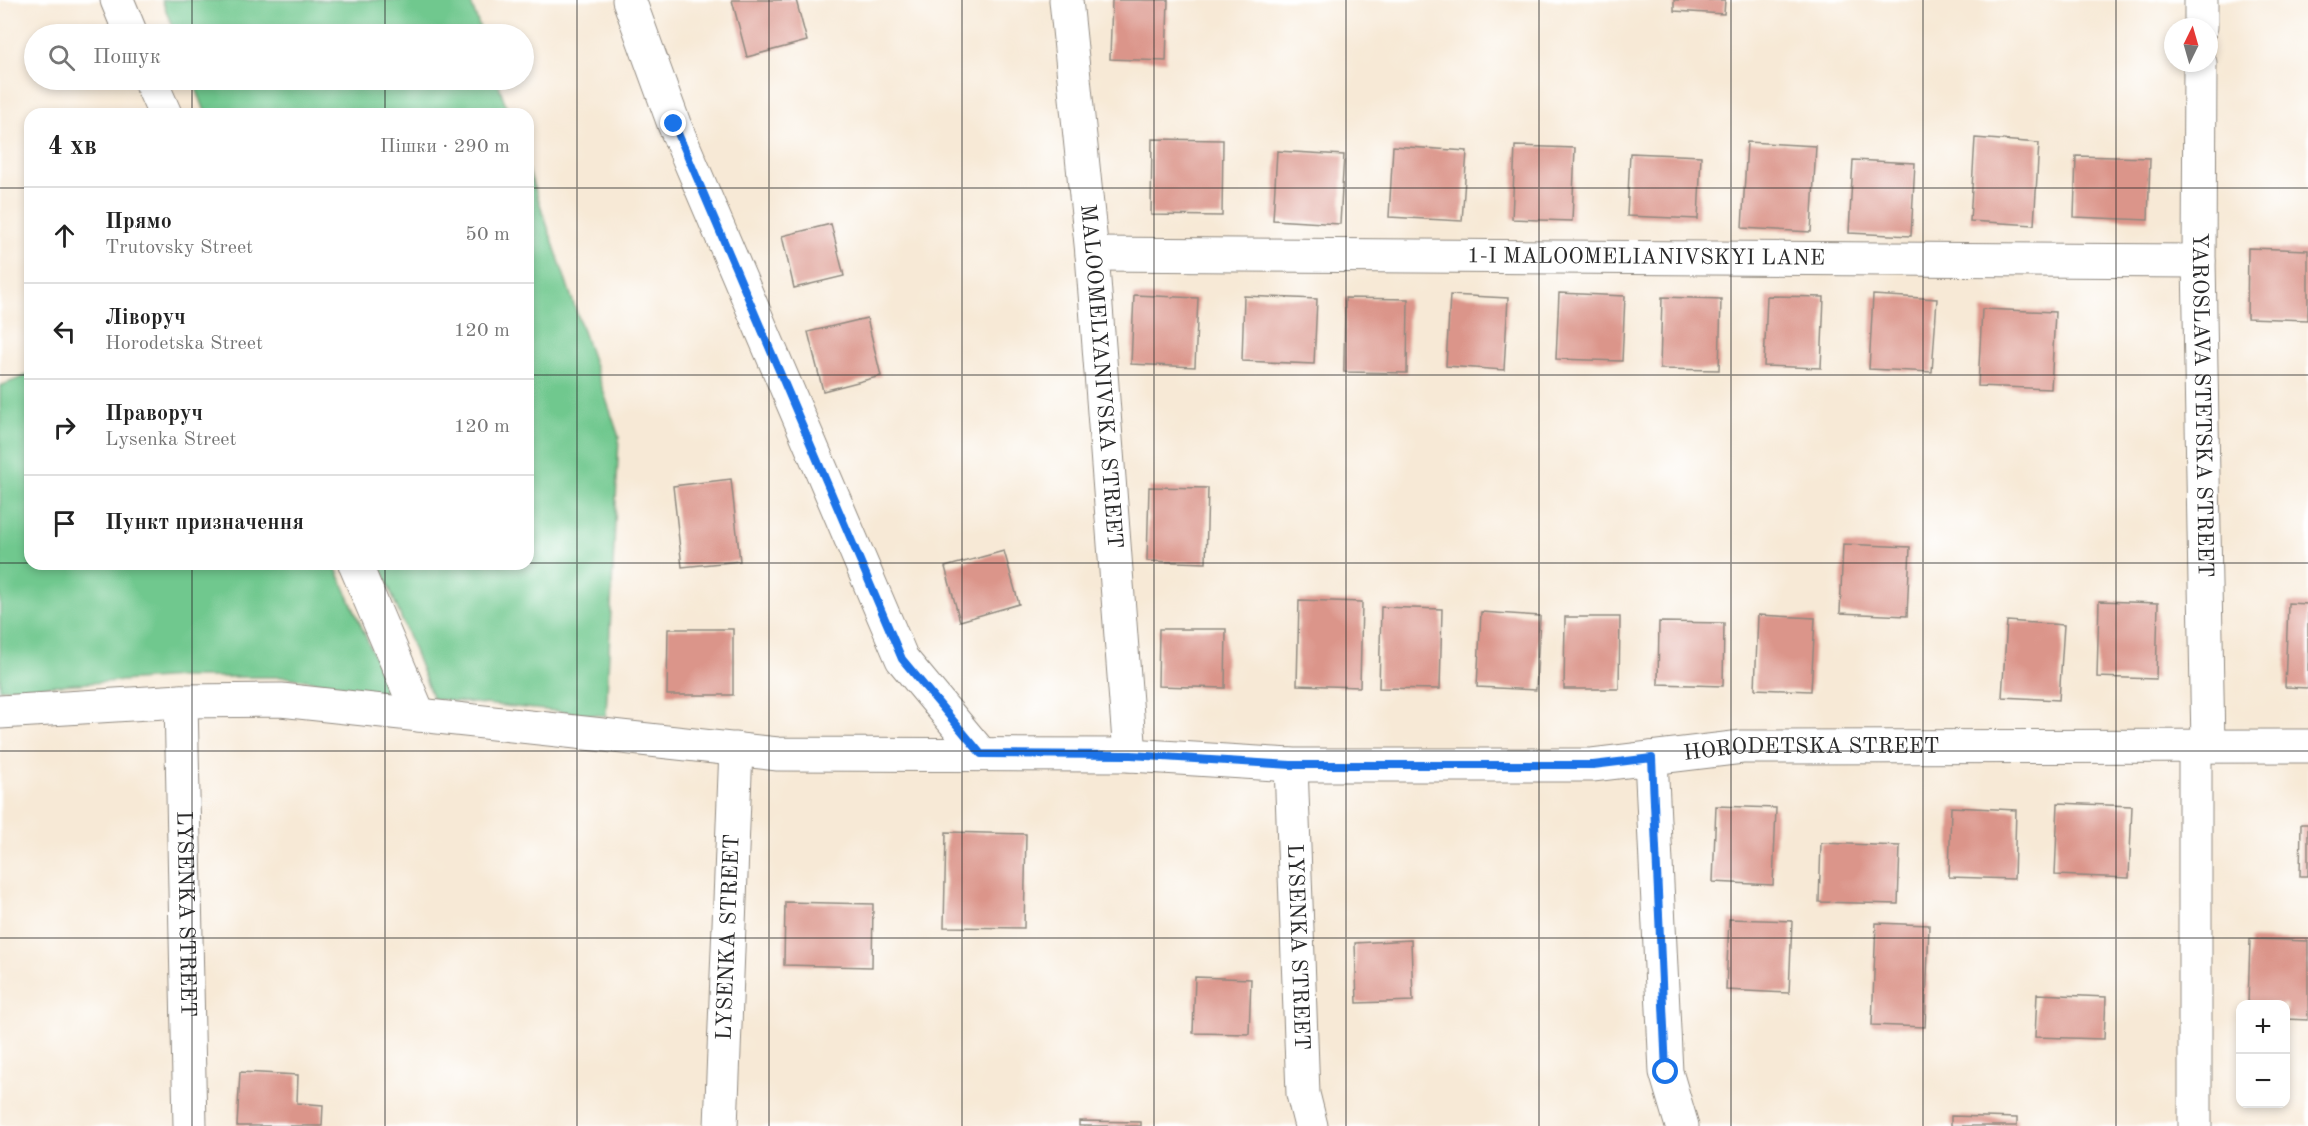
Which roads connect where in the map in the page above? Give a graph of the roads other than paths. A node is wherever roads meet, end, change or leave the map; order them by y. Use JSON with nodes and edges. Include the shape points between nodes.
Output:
{"nodes":[{"id":1,"x":117,"y":0,"type":"edge"},
{"id":2,"x":629,"y":0,"type":"edge"},
{"id":3,"x":1066,"y":0,"type":"edge"},
{"id":4,"x":2201,"y":0,"type":"edge"},
{"id":5,"x":2201,"y":18,"type":"edge"},
{"id":6,"x":127,"y":24,"type":"edge"},
{"id":7,"x":2200,"y":72,"type":"edge"},
{"id":8,"x":154,"y":90,"type":"edge"},
{"id":9,"x":162,"y":108,"type":"edge"},
{"id":10,"x":1092,"y":254,"type":"junction"},
{"id":11,"x":2199,"y":261,"type":"junction"},
{"id":12,"x":358,"y":570,"type":"edge"},
{"id":13,"x":181,"y":701,"type":"junction"},
{"id":14,"x":0,"y":712,"type":"edge"},
{"id":15,"x":419,"y":715,"type":"junction"},
{"id":16,"x":2202,"y":746,"type":"junction"},
{"id":17,"x":2308,"y":746,"type":"edge"},
{"id":18,"x":736,"y":749,"type":"junction"},
{"id":19,"x":981,"y":754,"type":"junction"},
{"id":20,"x":1131,"y":755,"type":"junction"},
{"id":21,"x":1652,"y":758,"type":"junction"},
{"id":22,"x":1291,"y":765,"type":"junction"},
{"id":23,"x":190,"y":1126,"type":"edge"},
{"id":24,"x":721,"y":1126,"type":"edge"},
{"id":25,"x":1311,"y":1126,"type":"edge"},
{"id":26,"x":1682,"y":1126,"type":"edge"},
{"id":27,"x":2194,"y":1126,"type":"edge"}],
"edges":[{"from":1,"to":6,"type":"street"},
{"from":2,"to":19,"type":"street","via":[[674,124],[902,659]]},
{"from":3,"to":10,"type":"street","name":"MALOOMELYANIVSKA STREET"},
{"from":4,"to":5,"type":"street"},
{"from":7,"to":11,"type":"street","name":"YAROSLAVA STETSKA STREET"},
{"from":8,"to":9,"type":"street"},
{"from":10,"to":11,"type":"street","name":"1-I MALOOMELIANIVSKYI LANE"},
{"from":10,"to":20,"type":"street","name":"MALOOMELYANIVSKA STREET"},
{"from":11,"to":16,"type":"street","name":"YAROSLAVA STETSKA STREET"},
{"from":12,"to":15,"type":"street"},
{"from":13,"to":14,"type":"street","name":"HORODETSKA STREET"},
{"from":13,"to":15,"type":"street","name":"HORODETSKA STREET","via":[[281,700]]},
{"from":13,"to":23,"type":"street","name":"LYSENKA STREET"},
{"from":15,"to":18,"type":"street","name":"HORODETSKA STREET"},
{"from":16,"to":17,"type":"street","name":"HORODETSKA STREET"},
{"from":16,"to":21,"type":"street","name":"HORODETSKA STREET","via":[[1742,747]]},
{"from":16,"to":27,"type":"street","name":"YAROSLAVA STETSKA STREET"},
{"from":18,"to":19,"type":"street","name":"HORODETSKA STREET","via":[[778,754]]},
{"from":18,"to":24,"type":"street","name":"LYSENKA STREET"},
{"from":19,"to":20,"type":"street","name":"HORODETSKA STREET"},
{"from":20,"to":22,"type":"street","name":"HORODETSKA STREET"},
{"from":21,"to":22,"type":"street","name":"HORODETSKA STREET","via":[[1593,765]]},
{"from":21,"to":26,"type":"street","via":[[1666,1072]]},
{"from":22,"to":25,"type":"street","name":"LYSENKA STREET","via":[[1303,1094]]}]}
